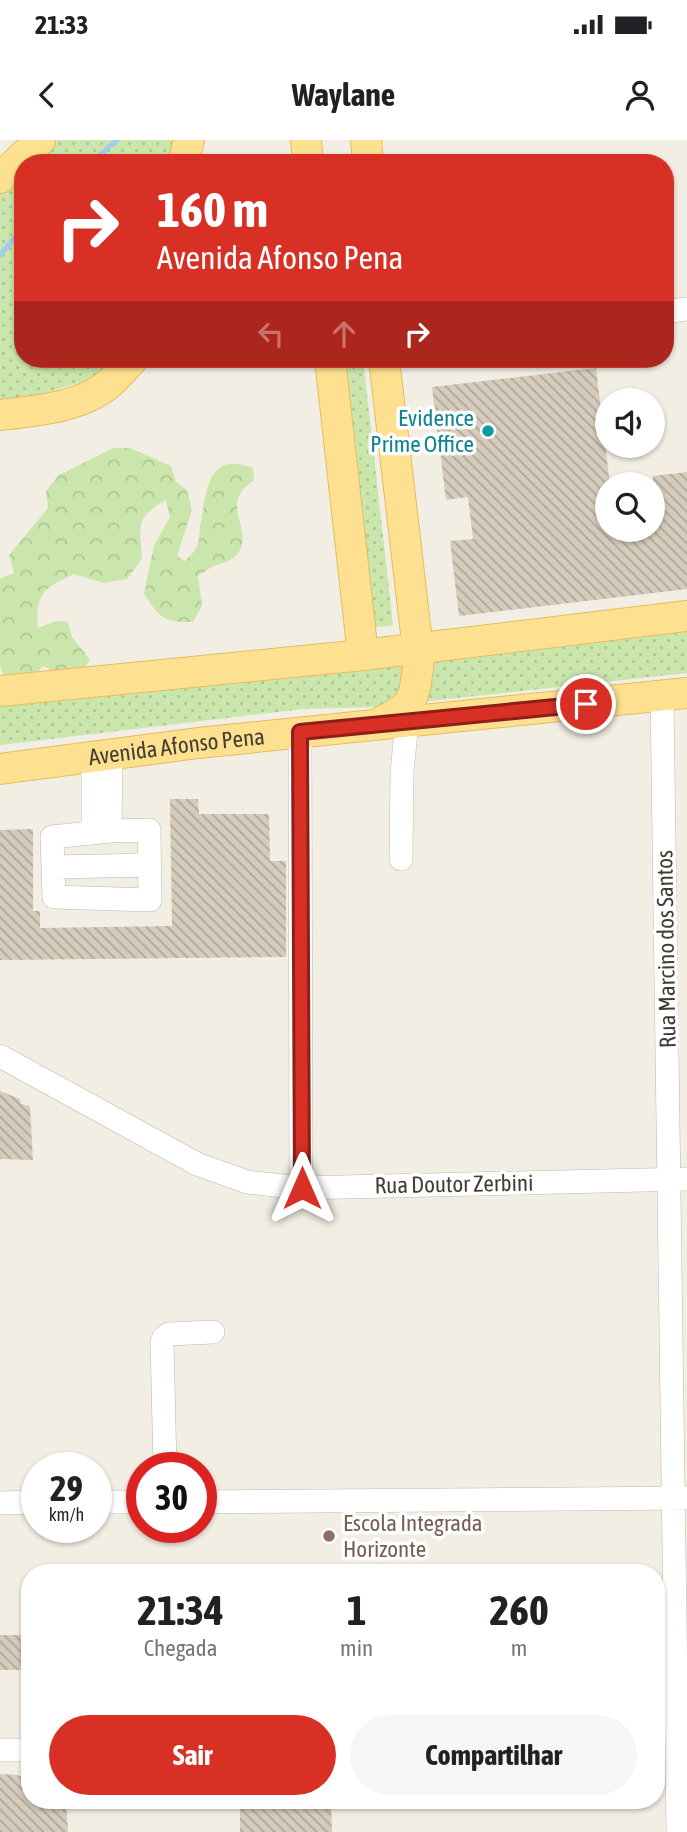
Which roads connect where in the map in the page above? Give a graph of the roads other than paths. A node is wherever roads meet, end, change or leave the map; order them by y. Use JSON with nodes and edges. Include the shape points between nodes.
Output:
{"nodes":[{"id":1,"x":40,"y":140,"type":"edge"},
{"id":2,"x":25,"y":154,"type":"edge"},
{"id":3,"x":14,"y":165,"type":"edge"},
{"id":4,"x":0,"y":178,"type":"edge"},
{"id":5,"x":124,"y":368,"type":"edge"},
{"id":6,"x":331,"y":368,"type":"edge"},
{"id":7,"x":385,"y":368,"type":"edge"},
{"id":8,"x":0,"y":415,"type":"edge"},
{"id":9,"x":687,"y":616,"type":"edge"},
{"id":10,"x":418,"y":648,"type":"junction"},
{"id":11,"x":363,"y":655,"type":"junction"},
{"id":12,"x":0,"y":691,"type":"edge"},
{"id":13,"x":675,"y":694,"type":"edge"},
{"id":14,"x":407,"y":722,"type":"junction"},
{"id":15,"x":372,"y":726,"type":"junction"},
{"id":16,"x":300,"y":732,"type":"junction"},
{"id":17,"x":102,"y":756,"type":"junction"},
{"id":18,"x":0,"y":769,"type":"edge"},
{"id":19,"x":102,"y":832,"type":"junction"},
{"id":20,"x":401,"y":859,"type":"dead end"},
{"id":21,"x":53,"y":866,"type":"junction"},
{"id":22,"x":150,"y":866,"type":"junction"},
{"id":23,"x":0,"y":1056,"type":"edge"},
{"id":24,"x":678,"y":1179,"type":"edge"},
{"id":25,"x":302,"y":1188,"type":"junction"},
{"id":26,"x":213,"y":1332,"type":"dead end"},
{"id":27,"x":164,"y":1452,"type":"edge"},
{"id":28,"x":681,"y":1498,"type":"edge"},
{"id":29,"x":21,"y":1502,"type":"edge"},
{"id":30,"x":217,"y":1502,"type":"edge"},
{"id":31,"x":0,"y":1503,"type":"edge"},
{"id":32,"x":673,"y":1745,"type":"edge"},
{"id":33,"x":0,"y":1750,"type":"edge"},
{"id":34,"x":21,"y":1750,"type":"edge"},
{"id":35,"x":678,"y":1832,"type":"edge"}],
"edges":[{"from":1,"to":2,"type":"main road"},
{"from":3,"to":4,"type":"main road"},
{"from":5,"to":8,"type":"main road","via":[[84,398]]},
{"from":6,"to":11,"type":"main road"},
{"from":7,"to":10,"type":"main road"},
{"from":9,"to":10,"type":"main road"},
{"from":10,"to":11,"type":"main road"},
{"from":10,"to":15,"type":"main road","via":[[410,704]]},
{"from":11,"to":12,"type":"main road"},
{"from":13,"to":14,"type":"main road","name":"Avenida Afonso Pena"},
{"from":13,"to":24,"type":"street","name":"Rua Marcino dos Santos"},
{"from":14,"to":15,"type":"main road","name":"Avenida Afonso Pena"},
{"from":14,"to":20,"type":"street"},
{"from":15,"to":16,"type":"main road","name":"Avenida Afonso Pena"},
{"from":16,"to":17,"type":"main road","name":"Avenida Afonso Pena"},
{"from":16,"to":25,"type":"street"},
{"from":17,"to":18,"type":"main road","name":"Avenida Afonso Pena"},
{"from":17,"to":19,"type":"street"},
{"from":19,"to":21,"type":"street","via":[[52,837]]},
{"from":19,"to":22,"type":"street","via":[[149,830]]},
{"from":21,"to":22,"type":"street"},
{"from":21,"to":22,"type":"street","via":[[54,897],[150,900]]},
{"from":23,"to":25,"type":"street","name":"Rua Doutor Zerbini","via":[[197,1164],[247,1182]]},
{"from":24,"to":25,"type":"street","name":"Rua Doutor Zerbini"},
{"from":24,"to":28,"type":"street","name":"Rua Marcino dos Santos"},
{"from":26,"to":27,"type":"street","via":[[164,1337]]},
{"from":28,"to":30,"type":"street"},
{"from":28,"to":32,"type":"street","name":"Rua Marcino dos Santos"},
{"from":29,"to":31,"type":"street"},
{"from":32,"to":35,"type":"street","name":"Rua Marcino dos Santos"},
{"from":33,"to":34,"type":"street"}]}
